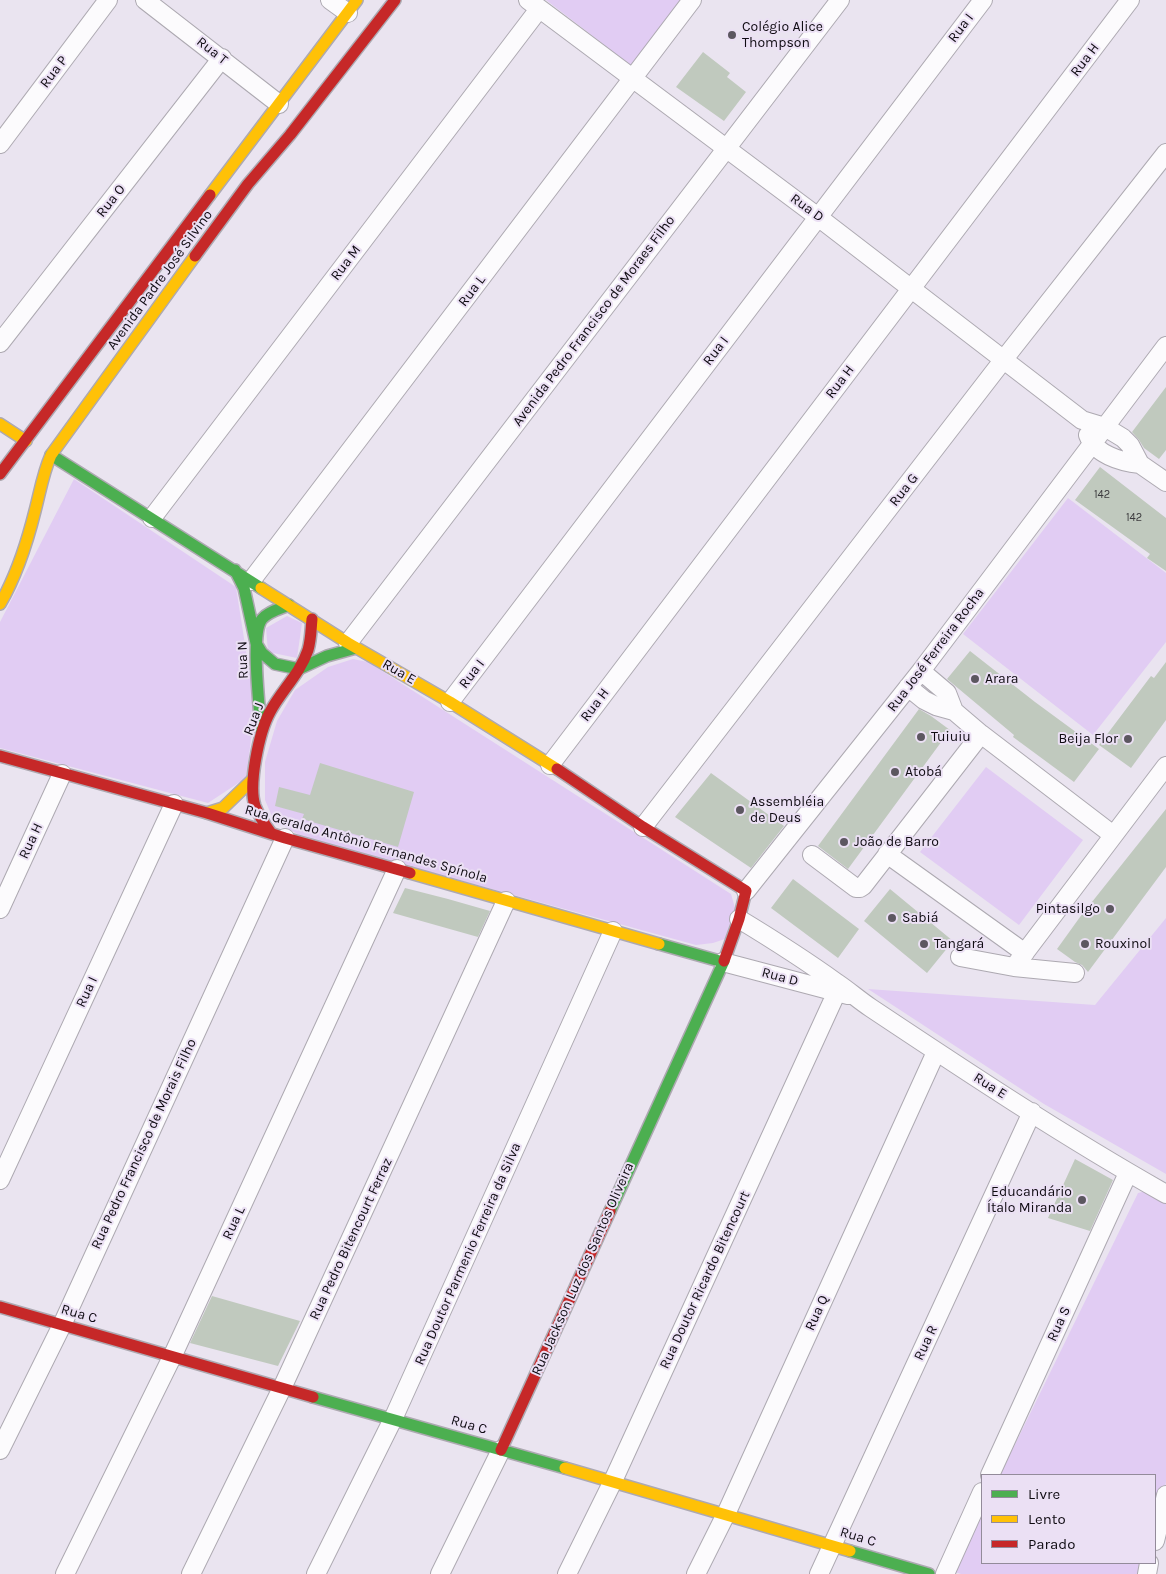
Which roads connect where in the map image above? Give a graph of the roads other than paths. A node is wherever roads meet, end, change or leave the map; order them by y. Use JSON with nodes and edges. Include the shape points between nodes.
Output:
{"nodes":[{"id":1,"x":108,"y":0,"type":"edge"},
{"id":2,"x":145,"y":0,"type":"edge"},
{"id":3,"x":330,"y":0,"type":"edge"},
{"id":4,"x":394,"y":0,"type":"edge"},
{"id":5,"x":692,"y":0,"type":"edge"},
{"id":6,"x":840,"y":0,"type":"edge"},
{"id":7,"x":983,"y":0,"type":"edge"},
{"id":8,"x":1130,"y":0,"type":"edge"},
{"id":9,"x":534,"y":4,"type":"edge"},
{"id":10,"x":352,"y":6,"type":"edge"},
{"id":11,"x":222,"y":58,"type":"junction"},
{"id":12,"x":633,"y":79,"type":"junction"},
{"id":13,"x":279,"y":104,"type":"junction"},
{"id":14,"x":0,"y":144,"type":"edge"},
{"id":15,"x":725,"y":148,"type":"junction"},
{"id":16,"x":1166,"y":153,"type":"edge"},
{"id":17,"x":818,"y":217,"type":"junction"},
{"id":18,"x":912,"y":288,"type":"junction"},
{"id":19,"x":0,"y":343,"type":"edge"},
{"id":20,"x":1166,"y":346,"type":"edge"},
{"id":21,"x":1004,"y":360,"type":"junction"},
{"id":22,"x":1082,"y":420,"type":"junction"},
{"id":23,"x":0,"y":424,"type":"edge"},
{"id":24,"x":1106,"y":427,"type":"junction"},
{"id":25,"x":26,"y":441,"type":"junction"},
{"id":26,"x":1092,"y":444,"type":"junction"},
{"id":27,"x":51,"y":455,"type":"junction"},
{"id":28,"x":1140,"y":464,"type":"junction"},
{"id":29,"x":0,"y":474,"type":"edge"},
{"id":30,"x":1166,"y":482,"type":"edge"},
{"id":31,"x":152,"y":518,"type":"junction"},
{"id":32,"x":18,"y":567,"type":"junction"},
{"id":33,"x":235,"y":570,"type":"junction"},
{"id":34,"x":0,"y":579,"type":"edge"},
{"id":35,"x":251,"y":581,"type":"junction"},
{"id":36,"x":0,"y":604,"type":"edge"},
{"id":37,"x":289,"y":605,"type":"junction"},
{"id":38,"x":312,"y":619,"type":"junction"},
{"id":39,"x":256,"y":643,"type":"junction"},
{"id":40,"x":352,"y":645,"type":"junction"},
{"id":41,"x":299,"y":669,"type":"junction"},
{"id":42,"x":921,"y":672,"type":"junction"},
{"id":43,"x":908,"y":687,"type":"junction"},
{"id":44,"x":450,"y":702,"type":"junction"},
{"id":45,"x":954,"y":710,"type":"junction"},
{"id":46,"x":261,"y":732,"type":"junction"},
{"id":47,"x":981,"y":734,"type":"junction"},
{"id":48,"x":0,"y":756,"type":"edge"},
{"id":49,"x":550,"y":765,"type":"junction"},
{"id":50,"x":1166,"y":766,"type":"edge"},
{"id":51,"x":62,"y":774,"type":"junction"},
{"id":52,"x":252,"y":780,"type":"junction"},
{"id":53,"x":174,"y":804,"type":"junction"},
{"id":54,"x":207,"y":813,"type":"junction"},
{"id":55,"x":643,"y":827,"type":"junction"},
{"id":56,"x":278,"y":835,"type":"junction"},
{"id":57,"x":1113,"y":836,"type":"junction"},
{"id":58,"x":887,"y":854,"type":"junction"},
{"id":59,"x":812,"y":855,"type":"dead end"},
{"id":60,"x":397,"y":868,"type":"junction"},
{"id":61,"x":746,"y":891,"type":"junction"},
{"id":62,"x":506,"y":901,"type":"junction"},
{"id":63,"x":0,"y":909,"type":"edge"},
{"id":64,"x":739,"y":918,"type":"junction"},
{"id":65,"x":613,"y":931,"type":"junction"},
{"id":66,"x":1025,"y":953,"type":"junction"},
{"id":67,"x":960,"y":957,"type":"dead end"},
{"id":68,"x":723,"y":962,"type":"junction"},
{"id":69,"x":1014,"y":968,"type":"junction"},
{"id":70,"x":1074,"y":973,"type":"dead end"},
{"id":71,"x":844,"y":991,"type":"junction"},
{"id":72,"x":936,"y":1052,"type":"junction"},
{"id":73,"x":1032,"y":1112,"type":"junction"},
{"id":74,"x":1128,"y":1172,"type":"junction"},
{"id":75,"x":0,"y":1180,"type":"edge"},
{"id":76,"x":1166,"y":1194,"type":"edge"},
{"id":77,"x":0,"y":1307,"type":"edge"},
{"id":78,"x":62,"y":1325,"type":"junction"},
{"id":79,"x":172,"y":1357,"type":"junction"},
{"id":80,"x":282,"y":1388,"type":"junction"},
{"id":81,"x":393,"y":1419,"type":"junction"},
{"id":82,"x":0,"y":1450,"type":"edge"},
{"id":83,"x":501,"y":1450,"type":"junction"},
{"id":84,"x":990,"y":1474,"type":"edge"},
{"id":85,"x":612,"y":1482,"type":"junction"},
{"id":86,"x":981,"y":1494,"type":"edge"},
{"id":87,"x":1166,"y":1495,"type":"edge"},
{"id":88,"x":726,"y":1514,"type":"junction"},
{"id":89,"x":1156,"y":1537,"type":"edge"},
{"id":90,"x":833,"y":1546,"type":"junction"},
{"id":91,"x":65,"y":1574,"type":"edge"},
{"id":92,"x":191,"y":1574,"type":"edge"},
{"id":93,"x":316,"y":1574,"type":"edge"},
{"id":94,"x":440,"y":1574,"type":"edge"},
{"id":95,"x":566,"y":1574,"type":"edge"},
{"id":96,"x":696,"y":1574,"type":"edge"},
{"id":97,"x":819,"y":1574,"type":"edge"},
{"id":98,"x":928,"y":1574,"type":"edge"},
{"id":99,"x":945,"y":1574,"type":"edge"}],
"edges":[{"from":1,"to":14,"type":"street","name":"Rua P"},
{"from":2,"to":11,"type":"street","name":"Rua T"},
{"from":3,"to":10,"type":"street"},
{"from":4,"to":27,"type":"street","name":"Avenida Padre José Silvino","via":[[248,184]]},
{"from":5,"to":12,"type":"street","name":"Rua L"},
{"from":6,"to":15,"type":"street","name":"Avenida Pedro Francisco de Moraes Filho"},
{"from":7,"to":17,"type":"street","name":"Rua I"},
{"from":8,"to":18,"type":"street","name":"Rua H"},
{"from":9,"to":12,"type":"street","name":"Rua D"},
{"from":9,"to":31,"type":"street","name":"Rua M"},
{"from":10,"to":13,"type":"street","name":"Avenida Padre José Silvino"},
{"from":11,"to":13,"type":"street","name":"Rua T"},
{"from":11,"to":19,"type":"street","name":"Rua O"},
{"from":12,"to":15,"type":"street","name":"Rua D"},
{"from":12,"to":35,"type":"street","name":"Rua L"},
{"from":13,"to":25,"type":"street","name":"Avenida Padre José Silvino"},
{"from":15,"to":17,"type":"street","name":"Rua D"},
{"from":15,"to":40,"type":"street","name":"Avenida Pedro Francisco de Moraes Filho"},
{"from":16,"to":21,"type":"street","name":"Rua G"},
{"from":17,"to":18,"type":"street","name":"Rua D"},
{"from":17,"to":44,"type":"street","name":"Rua I"},
{"from":18,"to":21,"type":"street","name":"Rua D"},
{"from":18,"to":49,"type":"street","name":"Rua H"},
{"from":20,"to":24,"type":"street","name":"Rua José Ferreira Rocha"},
{"from":21,"to":22,"type":"street","name":"Rua D"},
{"from":21,"to":55,"type":"street","name":"Rua G"},
{"from":22,"to":24,"type":"street","name":"Rua D"},
{"from":22,"to":26,"type":"street","name":"Rua D"},
{"from":23,"to":25,"type":"street"},
{"from":24,"to":26,"type":"street","name":"Rua José Ferreira Rocha"},
{"from":24,"to":28,"type":"street","name":"Rua D","via":[[1130,445]]},
{"from":25,"to":29,"type":"street","name":"Avenida Padre José Silvino"},
{"from":26,"to":28,"type":"street","via":[[1118,460]]},
{"from":26,"to":42,"type":"street","name":"Rua José Ferreira Rocha"},
{"from":27,"to":31,"type":"street","name":"Rua E"},
{"from":27,"to":32,"type":"street","name":"Avenida Padre José Silvino","via":[[43,472]]},
{"from":28,"to":30,"type":"street"},
{"from":31,"to":33,"type":"street","name":"Rua E"},
{"from":32,"to":34,"type":"street"},
{"from":32,"to":36,"type":"street","name":"Avenida Padre José Silvino","via":[[10,590]]},
{"from":33,"to":35,"type":"street","name":"Rua E"},
{"from":33,"to":39,"type":"street","via":[[244,588]]},
{"from":35,"to":37,"type":"street","name":"Rua E"},
{"from":37,"to":38,"type":"street","name":"Rua E"},
{"from":37,"to":39,"type":"street","name":"Rua N","via":[[274,610],[261,621]]},
{"from":38,"to":40,"type":"street","name":"Rua E"},
{"from":38,"to":41,"type":"street","name":"Rua J","via":[[308,649]]},
{"from":39,"to":41,"type":"street","via":[[275,664]]},
{"from":39,"to":46,"type":"street","name":"Rua N"},
{"from":40,"to":41,"type":"street"},
{"from":40,"to":44,"type":"street","name":"Rua E"},
{"from":41,"to":46,"type":"street","name":"Rua J","via":[[282,692]]},
{"from":42,"to":43,"type":"street","name":"Rua José Ferreira Rocha"},
{"from":42,"to":45,"type":"street","via":[[947,692]]},
{"from":43,"to":45,"type":"street","via":[[924,700]]},
{"from":43,"to":61,"type":"street","name":"Rua José Ferreira Rocha"},
{"from":44,"to":49,"type":"street","name":"Rua E"},
{"from":45,"to":47,"type":"street"},
{"from":46,"to":52,"type":"street","name":"Rua J"},
{"from":47,"to":57,"type":"street"},
{"from":47,"to":58,"type":"street"},
{"from":48,"to":51,"type":"street","name":"Rua Geraldo Antônio Fernandes Spínola"},
{"from":49,"to":55,"type":"street","name":"Rua E"},
{"from":50,"to":57,"type":"street"},
{"from":51,"to":53,"type":"street","name":"Rua Geraldo Antônio Fernandes Spínola"},
{"from":51,"to":63,"type":"street","name":"Rua H"},
{"from":52,"to":54,"type":"street","via":[[223,808]]},
{"from":52,"to":56,"type":"street","name":"Rua J","via":[[254,805],[260,819]]},
{"from":53,"to":54,"type":"street","name":"Rua Geraldo Antônio Fernandes Spínola"},
{"from":53,"to":75,"type":"street","name":"Rua I"},
{"from":54,"to":56,"type":"street","name":"Rua Geraldo Antônio Fernandes Spínola"},
{"from":55,"to":61,"type":"street","name":"Rua E"},
{"from":56,"to":60,"type":"street","name":"Rua Geraldo Antônio Fernandes Spínola"},
{"from":56,"to":78,"type":"street","name":"Rua Pedro Francisco de Morais Filho"},
{"from":57,"to":66,"type":"street"},
{"from":58,"to":59,"type":"street","via":[[860,888]]},
{"from":58,"to":66,"type":"street"},
{"from":60,"to":62,"type":"street","name":"Rua Geraldo Antônio Fernandes Spínola"},
{"from":60,"to":79,"type":"street","name":"Rua L"},
{"from":61,"to":64,"type":"street","name":"Rua José Ferreira Rocha"},
{"from":62,"to":65,"type":"street","name":"Rua Geraldo Antônio Fernandes Spínola"},
{"from":62,"to":80,"type":"street","name":"Rua Pedro Bitencourt Ferraz"},
{"from":64,"to":68,"type":"street","name":"Rua José Ferreira Rocha"},
{"from":64,"to":71,"type":"street","name":"Rua E","via":[[788,949]]},
{"from":65,"to":68,"type":"street","name":"Rua Geraldo Antônio Fernandes Spínola"},
{"from":65,"to":81,"type":"street","name":"Rua Doutor Parmenio Ferreira da Silva"},
{"from":66,"to":69,"type":"street"},
{"from":67,"to":69,"type":"street"},
{"from":68,"to":71,"type":"street","name":"Rua D"},
{"from":68,"to":83,"type":"street","name":"Rua Jackson Luz dos Santos Oliveira"},
{"from":69,"to":70,"type":"street"},
{"from":71,"to":72,"type":"street","name":"Rua E"},
{"from":71,"to":85,"type":"street","name":"Rua Doutor Ricardo Bitencourt"},
{"from":72,"to":73,"type":"street","name":"Rua E"},
{"from":72,"to":88,"type":"street","name":"Rua Q"},
{"from":73,"to":74,"type":"street","name":"Rua E"},
{"from":73,"to":90,"type":"street","name":"Rua R"},
{"from":74,"to":76,"type":"street"},
{"from":74,"to":84,"type":"street","name":"Rua S"},
{"from":77,"to":78,"type":"street","name":"Rua C"},
{"from":78,"to":79,"type":"street","name":"Rua C"},
{"from":78,"to":82,"type":"street","name":"Rua Pedro Francisco de Morais Filho"},
{"from":79,"to":80,"type":"street","name":"Rua C"},
{"from":79,"to":91,"type":"street","name":"Rua L"},
{"from":80,"to":81,"type":"street","name":"Rua C"},
{"from":80,"to":92,"type":"street","name":"Rua Pedro Bitencourt Ferraz"},
{"from":81,"to":83,"type":"street","name":"Rua C"},
{"from":81,"to":93,"type":"street","name":"Rua Doutor Parmenio Ferreira da Silva"},
{"from":83,"to":85,"type":"street","name":"Rua C"},
{"from":83,"to":94,"type":"street","name":"Rua Jackson Luz dos Santos Oliveira"},
{"from":85,"to":88,"type":"street","name":"Rua C"},
{"from":85,"to":95,"type":"street","name":"Rua Doutor Ricardo Bitencourt"},
{"from":86,"to":99,"type":"street"},
{"from":87,"to":89,"type":"street"},
{"from":88,"to":90,"type":"street","name":"Rua C"},
{"from":88,"to":96,"type":"street","name":"Rua Q"},
{"from":90,"to":97,"type":"street","name":"Rua R"},
{"from":90,"to":98,"type":"street","name":"Rua C"}]}
